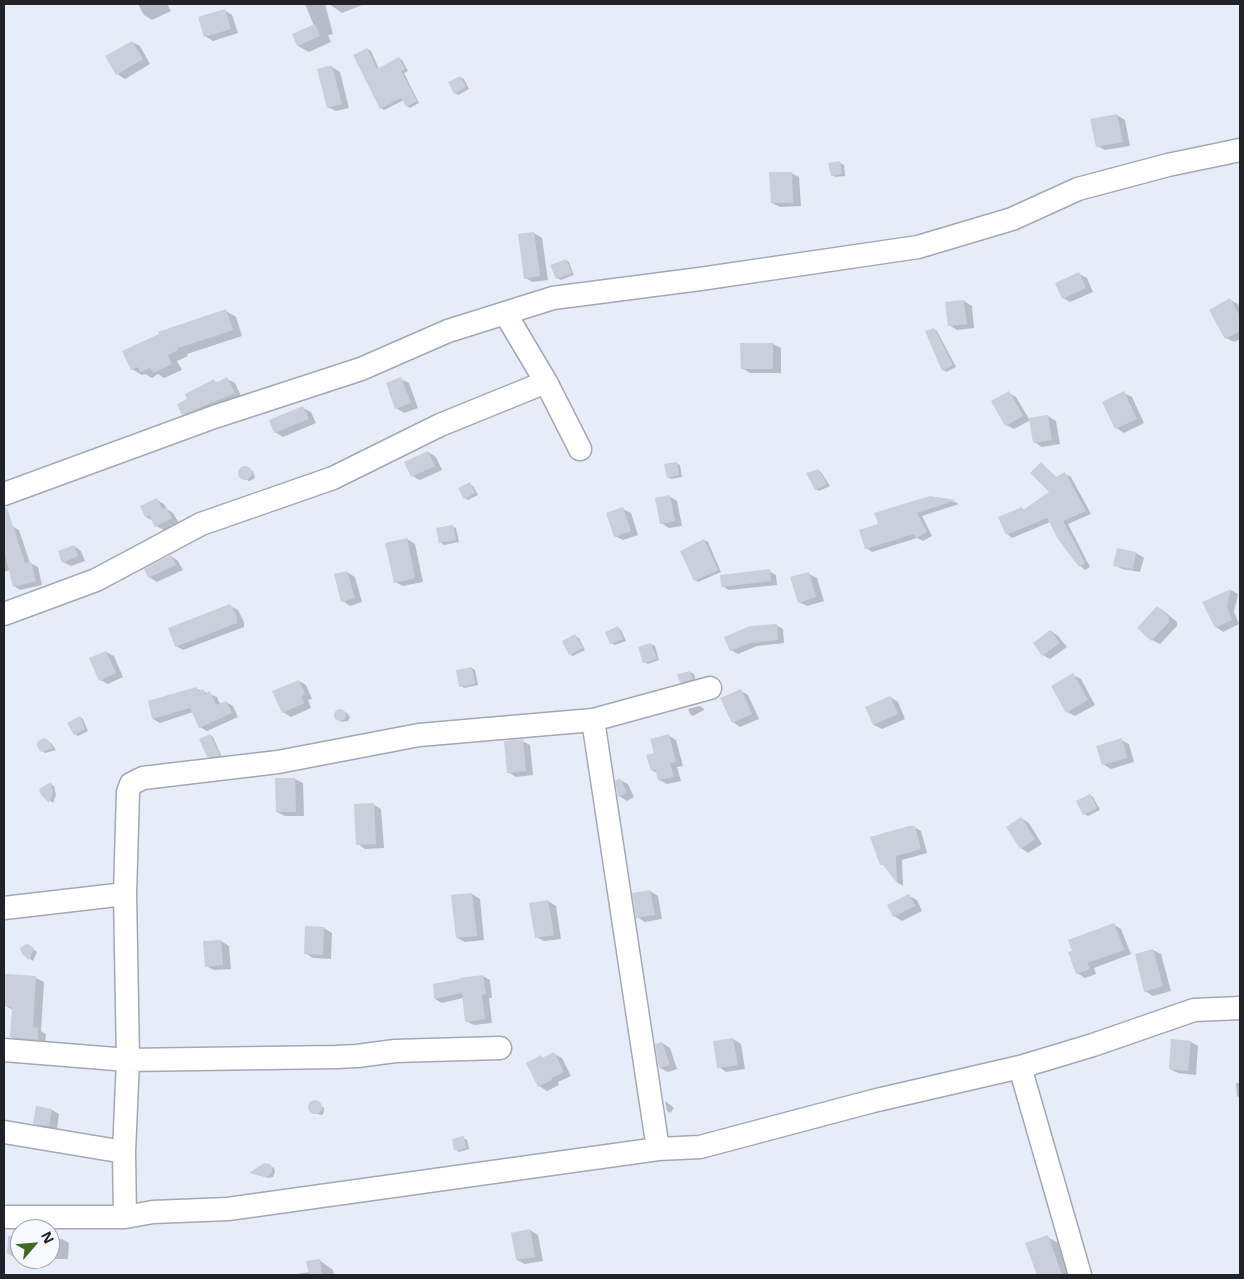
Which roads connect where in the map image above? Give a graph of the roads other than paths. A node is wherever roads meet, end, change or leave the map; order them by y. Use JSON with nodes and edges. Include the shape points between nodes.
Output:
{"nodes":[{"id":1,"x":1240,"y":150,"type":"edge"},
{"id":2,"x":505,"y":313,"type":"junction"},
{"id":3,"x":546,"y":382,"type":"junction"},
{"id":4,"x":580,"y":449,"type":"dead end"},
{"id":5,"x":4,"y":494,"type":"edge"},
{"id":6,"x":4,"y":614,"type":"edge"},
{"id":7,"x":710,"y":688,"type":"dead end"},
{"id":8,"x":593,"y":720,"type":"junction"},
{"id":9,"x":125,"y":894,"type":"junction"},
{"id":10,"x":4,"y":908,"type":"edge"},
{"id":11,"x":1240,"y":1008,"type":"edge"},
{"id":12,"x":500,"y":1048,"type":"dead end"},
{"id":13,"x":4,"y":1050,"type":"edge"},
{"id":14,"x":128,"y":1060,"type":"junction"},
{"id":15,"x":1020,"y":1067,"type":"junction"},
{"id":16,"x":4,"y":1132,"type":"edge"},
{"id":17,"x":658,"y":1149,"type":"junction"},
{"id":18,"x":124,"y":1152,"type":"junction"},
{"id":19,"x":4,"y":1217,"type":"edge"},
{"id":20,"x":125,"y":1217,"type":"junction"},
{"id":21,"x":1080,"y":1275,"type":"edge"}],
"edges":[{"from":1,"to":2,"type":"street","via":[[1078,189],[1012,219],[918,247],[553,298]]},
{"from":2,"to":3,"type":"street"},
{"from":2,"to":5,"type":"street","via":[[448,331],[361,370],[214,417]]},
{"from":3,"to":4,"type":"street"},
{"from":3,"to":6,"type":"street","via":[[440,425],[333,478],[201,524],[96,580]]},
{"from":7,"to":8,"type":"street"},
{"from":8,"to":9,"type":"street","via":[[419,735],[278,762],[143,778],[131,784],[128,792]]},
{"from":8,"to":17,"type":"street"},
{"from":9,"to":10,"type":"street"},
{"from":9,"to":14,"type":"street"},
{"from":11,"to":15,"type":"street","via":[[1194,1010]]},
{"from":12,"to":14,"type":"street","via":[[395,1051],[336,1057]]},
{"from":13,"to":14,"type":"street"},
{"from":14,"to":18,"type":"street"},
{"from":15,"to":17,"type":"street","via":[[700,1147]]},
{"from":15,"to":21,"type":"street"},
{"from":16,"to":18,"type":"street"},
{"from":17,"to":20,"type":"street","via":[[228,1209],[153,1212]]},
{"from":18,"to":20,"type":"street"},
{"from":19,"to":20,"type":"street"}]}
